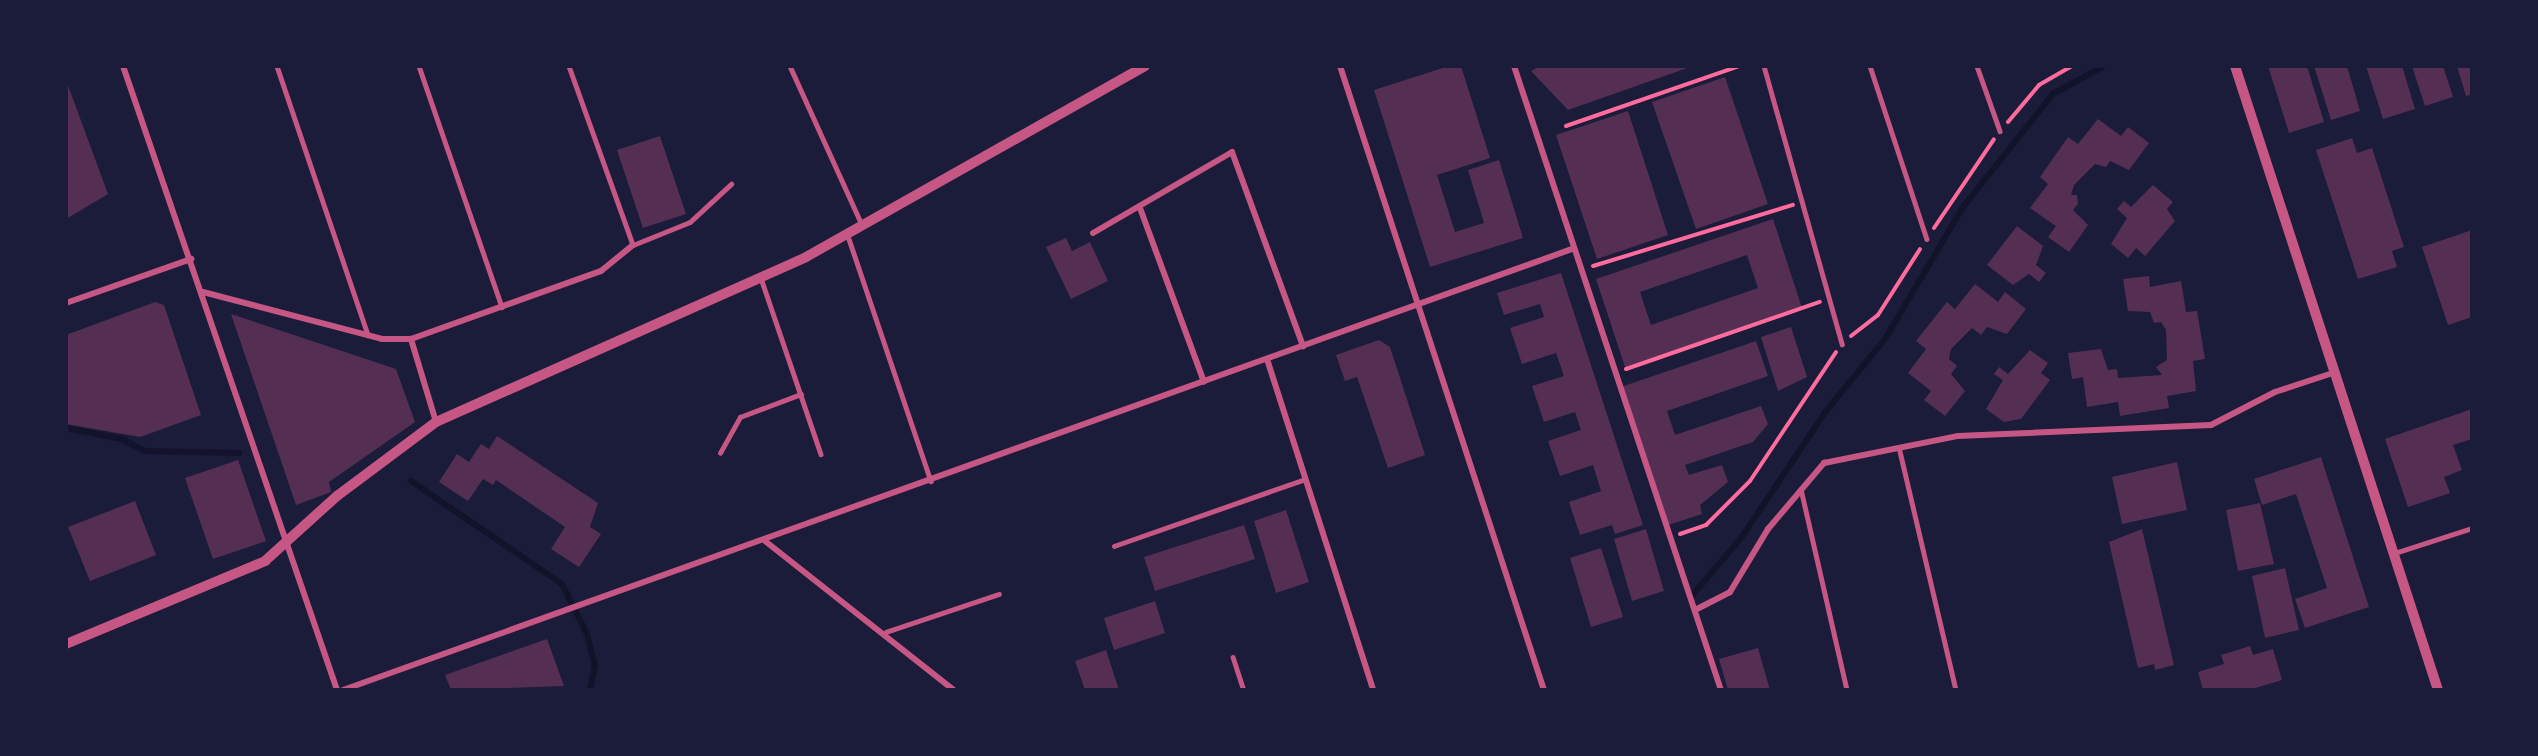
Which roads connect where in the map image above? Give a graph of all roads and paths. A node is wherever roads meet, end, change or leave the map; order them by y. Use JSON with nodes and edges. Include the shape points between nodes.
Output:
{"nodes":[{"id":1,"x":123,"y":66,"type":"edge"},
{"id":2,"x":277,"y":66,"type":"edge"},
{"id":3,"x":419,"y":66,"type":"edge"},
{"id":4,"x":568,"y":66,"type":"edge"},
{"id":5,"x":790,"y":66,"type":"edge"},
{"id":6,"x":1145,"y":66,"type":"edge"},
{"id":7,"x":1340,"y":66,"type":"edge"},
{"id":8,"x":1514,"y":66,"type":"edge"},
{"id":9,"x":1739,"y":66,"type":"edge"},
{"id":10,"x":1764,"y":66,"type":"edge"},
{"id":11,"x":1870,"y":66,"type":"edge"},
{"id":12,"x":1977,"y":66,"type":"edge"},
{"id":13,"x":2072,"y":66,"type":"edge"},
{"id":14,"x":2235,"y":66,"type":"edge"},
{"id":15,"x":1566,"y":126,"type":"dead end"},
{"id":16,"x":2000,"y":131,"type":"junction"},
{"id":17,"x":731,"y":184,"type":"dead end"},
{"id":18,"x":1802,"y":202,"type":"junction"},
{"id":19,"x":1140,"y":208,"type":"junction"},
{"id":20,"x":862,"y":225,"type":"junction"},
{"id":21,"x":847,"y":233,"type":"junction"},
{"id":22,"x":1093,"y":233,"type":"dead end"},
{"id":23,"x":1927,"y":239,"type":"junction"},
{"id":24,"x":633,"y":245,"type":"junction"},
{"id":25,"x":1572,"y":249,"type":"junction"},
{"id":26,"x":190,"y":259,"type":"junction"},
{"id":27,"x":1580,"y":270,"type":"junction"},
{"id":28,"x":761,"y":278,"type":"junction"},
{"id":29,"x":203,"y":292,"type":"junction"},
{"id":30,"x":1829,"y":298,"type":"junction"},
{"id":31,"x":66,"y":303,"type":"edge"},
{"id":32,"x":1418,"y":305,"type":"junction"},
{"id":33,"x":503,"y":309,"type":"junction"},
{"id":34,"x":368,"y":335,"type":"junction"},
{"id":35,"x":411,"y":339,"type":"junction"},
{"id":36,"x":1842,"y":344,"type":"junction"},
{"id":37,"x":1303,"y":346,"type":"junction"},
{"id":38,"x":1267,"y":359,"type":"junction"},
{"id":39,"x":2337,"y":372,"type":"junction"},
{"id":40,"x":1614,"y":373,"type":"junction"},
{"id":41,"x":1204,"y":382,"type":"junction"},
{"id":42,"x":801,"y":394,"type":"junction"},
{"id":43,"x":436,"y":422,"type":"junction"},
{"id":44,"x":1899,"y":447,"type":"junction"},
{"id":45,"x":720,"y":453,"type":"dead end"},
{"id":46,"x":821,"y":454,"type":"dead end"},
{"id":47,"x":1305,"y":478,"type":"junction"},
{"id":48,"x":932,"y":480,"type":"junction"},
{"id":49,"x":1801,"y":489,"type":"junction"},
{"id":50,"x":2472,"y":528,"type":"edge"},
{"id":51,"x":1670,"y":538,"type":"junction"},
{"id":52,"x":765,"y":540,"type":"junction"},
{"id":53,"x":287,"y":543,"type":"junction"},
{"id":54,"x":1114,"y":546,"type":"dead end"},
{"id":55,"x":2395,"y":553,"type":"junction"},
{"id":56,"x":999,"y":594,"type":"dead end"},
{"id":57,"x":1694,"y":607,"type":"junction"},
{"id":58,"x":886,"y":632,"type":"junction"},
{"id":59,"x":66,"y":644,"type":"edge"},
{"id":60,"x":1233,"y":657,"type":"dead end"},
{"id":61,"x":947,"y":687,"type":"edge"},
{"id":62,"x":337,"y":690,"type":"edge"},
{"id":63,"x":343,"y":690,"type":"edge"},
{"id":64,"x":954,"y":690,"type":"edge"},
{"id":65,"x":1244,"y":690,"type":"edge"},
{"id":66,"x":1373,"y":690,"type":"edge"},
{"id":67,"x":1544,"y":690,"type":"edge"},
{"id":68,"x":1721,"y":690,"type":"edge"},
{"id":69,"x":1847,"y":690,"type":"edge"},
{"id":70,"x":1956,"y":690,"type":"edge"},
{"id":71,"x":2438,"y":690,"type":"edge"}],
"edges":[{"from":1,"to":26,"type":"street"},
{"from":2,"to":34,"type":"lane"},
{"from":3,"to":33,"type":"lane"},
{"from":4,"to":24,"type":"lane"},
{"from":5,"to":20,"type":"lane"},
{"from":6,"to":20,"type":"street"},
{"from":7,"to":32,"type":"street"},
{"from":8,"to":25,"type":"street"},
{"from":9,"to":15,"type":"path"},
{"from":10,"to":18,"type":"lane"},
{"from":11,"to":23,"type":"lane"},
{"from":12,"to":16,"type":"lane"},
{"from":13,"to":16,"type":"path","via":[[2039,85]]},
{"from":14,"to":39,"type":"street"},
{"from":16,"to":23,"type":"path"},
{"from":17,"to":24,"type":"lane","via":[[690,222]]},
{"from":18,"to":27,"type":"path"},
{"from":18,"to":30,"type":"lane"},
{"from":19,"to":22,"type":"street"},
{"from":19,"to":37,"type":"street","via":[[1232,152]]},
{"from":19,"to":41,"type":"street"},
{"from":20,"to":21,"type":"street"},
{"from":21,"to":28,"type":"street"},
{"from":21,"to":48,"type":"lane"},
{"from":23,"to":36,"type":"path","via":[[1878,315]]},
{"from":24,"to":33,"type":"street","via":[[601,272]]},
{"from":25,"to":27,"type":"street"},
{"from":25,"to":32,"type":"street"},
{"from":26,"to":29,"type":"street"},
{"from":26,"to":31,"type":"street"},
{"from":27,"to":40,"type":"street"},
{"from":28,"to":42,"type":"lane"},
{"from":28,"to":43,"type":"street"},
{"from":29,"to":34,"type":"street"},
{"from":29,"to":53,"type":"street"},
{"from":30,"to":36,"type":"lane"},
{"from":30,"to":40,"type":"path"},
{"from":32,"to":37,"type":"street"},
{"from":32,"to":67,"type":"street"},
{"from":33,"to":35,"type":"street"},
{"from":34,"to":35,"type":"street"},
{"from":35,"to":43,"type":"street"},
{"from":36,"to":51,"type":"path","via":[[1750,481],[1706,525]]},
{"from":37,"to":38,"type":"street"},
{"from":38,"to":41,"type":"street"},
{"from":38,"to":47,"type":"street"},
{"from":39,"to":44,"type":"street","via":[[2275,392],[2211,425],[1958,436]]},
{"from":39,"to":55,"type":"street"},
{"from":40,"to":51,"type":"street"},
{"from":41,"to":48,"type":"street"},
{"from":42,"to":45,"type":"lane","via":[[740,417]]},
{"from":42,"to":46,"type":"lane"},
{"from":43,"to":53,"type":"street","via":[[337,496]]},
{"from":44,"to":49,"type":"street","via":[[1824,463]]},
{"from":44,"to":70,"type":"lane"},
{"from":47,"to":54,"type":"lane"},
{"from":47,"to":66,"type":"street"},
{"from":48,"to":52,"type":"street"},
{"from":49,"to":57,"type":"street","via":[[1730,592]]},
{"from":49,"to":69,"type":"lane"},
{"from":50,"to":55,"type":"lane"},
{"from":51,"to":57,"type":"street"},
{"from":52,"to":58,"type":"street"},
{"from":52,"to":63,"type":"street"},
{"from":53,"to":59,"type":"street","via":[[223,581]]},
{"from":53,"to":62,"type":"street"},
{"from":55,"to":71,"type":"street"},
{"from":56,"to":58,"type":"lane"},
{"from":57,"to":68,"type":"street"},
{"from":58,"to":61,"type":"street"},
{"from":60,"to":65,"type":"lane"},
{"from":61,"to":64,"type":"street"}]}
